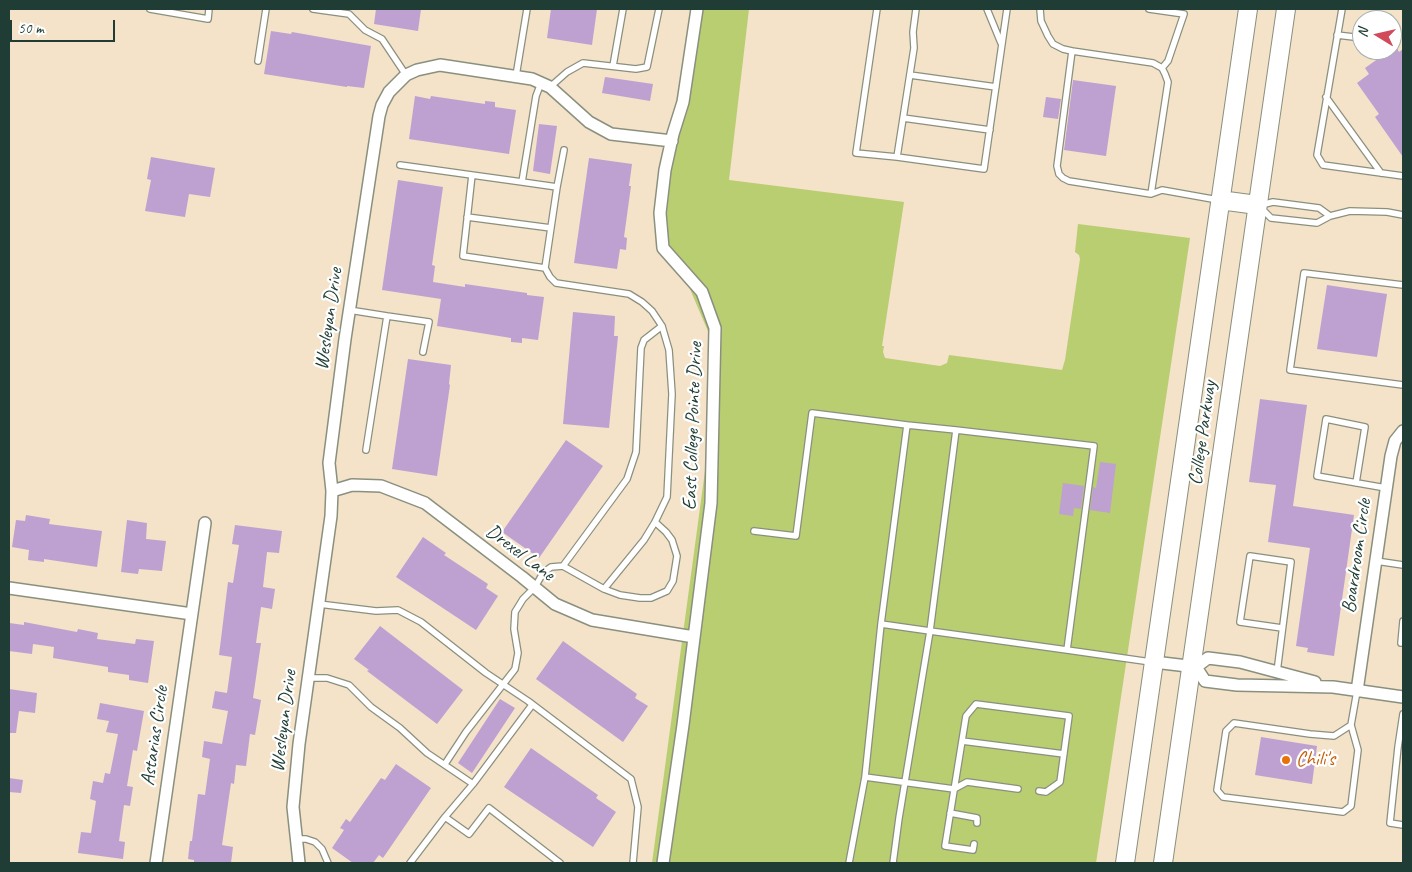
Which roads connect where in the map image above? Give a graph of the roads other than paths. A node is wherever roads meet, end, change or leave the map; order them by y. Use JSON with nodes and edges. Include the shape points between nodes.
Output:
{"nodes":[{"id":1,"x":150,"y":9,"type":"edge"},
{"id":2,"x":209,"y":9,"type":"edge"},
{"id":3,"x":266,"y":9,"type":"edge"},
{"id":4,"x":313,"y":9,"type":"edge"},
{"id":5,"x":526,"y":9,"type":"edge"},
{"id":6,"x":623,"y":9,"type":"edge"},
{"id":7,"x":659,"y":9,"type":"edge"},
{"id":8,"x":697,"y":9,"type":"edge"},
{"id":9,"x":877,"y":9,"type":"edge"},
{"id":10,"x":916,"y":9,"type":"edge"},
{"id":11,"x":987,"y":9,"type":"edge"},
{"id":12,"x":1007,"y":9,"type":"edge"},
{"id":13,"x":1040,"y":9,"type":"edge"},
{"id":14,"x":1149,"y":9,"type":"edge"},
{"id":15,"x":1248,"y":9,"type":"edge"},
{"id":16,"x":1286,"y":9,"type":"edge"},
{"id":17,"x":1342,"y":9,"type":"edge"},
{"id":18,"x":349,"y":11,"type":"edge"},
{"id":19,"x":1184,"y":11,"type":"edge"},
{"id":20,"x":1337,"y":35,"type":"junction"},
{"id":21,"x":1352,"y":37,"type":"edge"},
{"id":22,"x":1001,"y":43,"type":"junction"},
{"id":23,"x":1072,"y":51,"type":"junction"},
{"id":24,"x":258,"y":61,"type":"dead end"},
{"id":25,"x":613,"y":66,"type":"junction"},
{"id":26,"x":1162,"y":68,"type":"junction"},
{"id":27,"x":406,"y":75,"type":"junction"},
{"id":28,"x":910,"y":75,"type":"junction"},
{"id":29,"x":516,"y":76,"type":"junction"},
{"id":30,"x":546,"y":85,"type":"junction"},
{"id":31,"x":996,"y":87,"type":"junction"},
{"id":32,"x":1326,"y":98,"type":"junction"},
{"id":33,"x":903,"y":118,"type":"junction"},
{"id":34,"x":990,"y":130,"type":"junction"},
{"id":35,"x":672,"y":141,"type":"junction"},
{"id":36,"x":564,"y":150,"type":"dead end"},
{"id":37,"x":897,"y":156,"type":"junction"},
{"id":38,"x":400,"y":165,"type":"dead end"},
{"id":39,"x":1381,"y":173,"type":"junction"},
{"id":40,"x":472,"y":175,"type":"junction"},
{"id":41,"x":1403,"y":176,"type":"edge"},
{"id":42,"x":522,"y":182,"type":"junction"},
{"id":43,"x":557,"y":187,"type":"junction"},
{"id":44,"x":1151,"y":194,"type":"junction"},
{"id":45,"x":1220,"y":200,"type":"junction"},
{"id":46,"x":1257,"y":205,"type":"junction"},
{"id":47,"x":1403,"y":215,"type":"edge"},
{"id":48,"x":467,"y":216,"type":"junction"},
{"id":49,"x":1330,"y":216,"type":"junction"},
{"id":50,"x":551,"y":228,"type":"junction"},
{"id":51,"x":546,"y":268,"type":"junction"},
{"id":52,"x":1403,"y":285,"type":"edge"},
{"id":53,"x":349,"y":310,"type":"junction"},
{"id":54,"x":387,"y":316,"type":"junction"},
{"id":55,"x":662,"y":326,"type":"junction"},
{"id":56,"x":423,"y":352,"type":"dead end"},
{"id":57,"x":1403,"y":385,"type":"edge"},
{"id":58,"x":907,"y":425,"type":"junction"},
{"id":59,"x":956,"y":430,"type":"junction"},
{"id":60,"x":1403,"y":431,"type":"edge"},
{"id":61,"x":366,"y":450,"type":"dead end"},
{"id":62,"x":1356,"y":483,"type":"junction"},
{"id":63,"x":1386,"y":488,"type":"junction"},
{"id":64,"x":332,"y":491,"type":"junction"},
{"id":65,"x":656,"y":522,"type":"junction"},
{"id":66,"x":205,"y":523,"type":"dead end"},
{"id":67,"x":754,"y":531,"type":"dead end"},
{"id":68,"x":1376,"y":561,"type":"junction"},
{"id":69,"x":1403,"y":565,"type":"edge"},
{"id":70,"x":563,"y":566,"type":"junction"},
{"id":71,"x":535,"y":587,"type":"junction"},
{"id":72,"x":9,"y":588,"type":"edge"},
{"id":73,"x":604,"y":589,"type":"junction"},
{"id":74,"x":318,"y":604,"type":"junction"},
{"id":75,"x":192,"y":614,"type":"junction"},
{"id":76,"x":1403,"y":621,"type":"edge"},
{"id":77,"x":881,"y":624,"type":"junction"},
{"id":78,"x":1282,"y":628,"type":"junction"},
{"id":79,"x":930,"y":631,"type":"junction"},
{"id":80,"x":694,"y":637,"type":"junction"},
{"id":81,"x":1401,"y":642,"type":"dead end"},
{"id":82,"x":1066,"y":650,"type":"junction"},
{"id":83,"x":1154,"y":662,"type":"junction"},
{"id":84,"x":1194,"y":667,"type":"junction"},
{"id":85,"x":1277,"y":672,"type":"junction"},
{"id":86,"x":308,"y":678,"type":"junction"},
{"id":87,"x":502,"y":684,"type":"junction"},
{"id":88,"x":1333,"y":687,"type":"junction"},
{"id":89,"x":1357,"y":690,"type":"junction"},
{"id":90,"x":1403,"y":697,"type":"edge"},
{"id":91,"x":532,"y":705,"type":"junction"},
{"id":92,"x":1403,"y":714,"type":"edge"},
{"id":93,"x":1351,"y":725,"type":"junction"},
{"id":94,"x":962,"y":741,"type":"junction"},
{"id":95,"x":1401,"y":748,"type":"edge"},
{"id":96,"x":1064,"y":754,"type":"junction"},
{"id":97,"x":445,"y":764,"type":"junction"},
{"id":98,"x":865,"y":778,"type":"junction"},
{"id":99,"x":905,"y":783,"type":"junction"},
{"id":100,"x":473,"y":784,"type":"junction"},
{"id":101,"x":954,"y":789,"type":"junction"},
{"id":102,"x":1018,"y":789,"type":"dead end"},
{"id":103,"x":1039,"y":791,"type":"dead end"},
{"id":104,"x":950,"y":813,"type":"junction"},
{"id":105,"x":445,"y":817,"type":"junction"},
{"id":106,"x":977,"y":823,"type":"dead end"},
{"id":107,"x":1403,"y":825,"type":"edge"},
{"id":108,"x":295,"y":839,"type":"junction"},
{"id":109,"x":974,"y":844,"type":"dead end"},
{"id":110,"x":156,"y":863,"type":"edge"},
{"id":111,"x":299,"y":863,"type":"edge"},
{"id":112,"x":328,"y":863,"type":"edge"},
{"id":113,"x":410,"y":863,"type":"edge"},
{"id":114,"x":560,"y":863,"type":"edge"},
{"id":115,"x":633,"y":863,"type":"edge"},
{"id":116,"x":663,"y":863,"type":"edge"},
{"id":117,"x":849,"y":863,"type":"edge"},
{"id":118,"x":893,"y":863,"type":"edge"},
{"id":119,"x":1126,"y":863,"type":"edge"},
{"id":120,"x":1163,"y":863,"type":"edge"}],
"edges":[{"from":1,"to":2,"type":"lane","via":[[208,19]]},
{"from":3,"to":24,"type":"lane"},
{"from":4,"to":18,"type":"lane"},
{"from":5,"to":29,"type":"lane"},
{"from":6,"to":25,"type":"lane"},
{"from":7,"to":25,"type":"lane","via":[[647,67]]},
{"from":8,"to":35,"type":"street","name":"East College Pointe Drive","via":[[684,102]]},
{"from":9,"to":37,"type":"lane","via":[[856,152]]},
{"from":10,"to":28,"type":"lane"},
{"from":11,"to":22,"type":"lane"},
{"from":12,"to":22,"type":"lane"},
{"from":13,"to":23,"type":"lane","via":[[1041,21],[1053,44]]},
{"from":14,"to":19,"type":"lane"},
{"from":15,"to":45,"type":"main road","name":"College Parkway"},
{"from":16,"to":46,"type":"main road","name":"College Parkway"},
{"from":17,"to":20,"type":"lane"},
{"from":18,"to":27,"type":"lane","via":[[365,30],[382,39]]},
{"from":19,"to":26,"type":"lane","via":[[1168,61]]},
{"from":20,"to":21,"type":"lane"},
{"from":20,"to":32,"type":"lane"},
{"from":22,"to":31,"type":"lane"},
{"from":23,"to":26,"type":"lane"},
{"from":23,"to":44,"type":"lane","via":[[1057,166],[1059,174],[1069,181]]},
{"from":25,"to":30,"type":"lane","via":[[583,62]]},
{"from":26,"to":44,"type":"lane","via":[[1168,82]]},
{"from":27,"to":29,"type":"street","name":"Wesleyan Drive","via":[[440,65]]},
{"from":27,"to":53,"type":"street","name":"Wesleyan Drive","via":[[389,92],[379,116]]},
{"from":28,"to":31,"type":"lane"},
{"from":28,"to":33,"type":"lane"},
{"from":29,"to":30,"type":"street","name":"Wesleyan Drive"},
{"from":30,"to":35,"type":"street","name":"Wesleyan Drive","via":[[589,122],[610,134]]},
{"from":30,"to":42,"type":"lane","via":[[536,96]]},
{"from":31,"to":34,"type":"lane"},
{"from":32,"to":39,"type":"lane"},
{"from":32,"to":39,"type":"lane","via":[[1317,156],[1323,165]]},
{"from":33,"to":34,"type":"lane"},
{"from":33,"to":37,"type":"lane"},
{"from":34,"to":37,"type":"lane","via":[[984,170]]},
{"from":35,"to":80,"type":"street","name":"East College Pointe Drive","via":[[660,213],[663,248],[702,292],[715,328],[711,503]]},
{"from":36,"to":43,"type":"lane"},
{"from":38,"to":40,"type":"lane"},
{"from":39,"to":41,"type":"lane"},
{"from":40,"to":42,"type":"lane"},
{"from":40,"to":48,"type":"lane"},
{"from":42,"to":43,"type":"lane"},
{"from":43,"to":50,"type":"lane"},
{"from":44,"to":45,"type":"lane","via":[[1162,190]]},
{"from":45,"to":46,"type":"main road"},
{"from":45,"to":83,"type":"main road","name":"College Parkway"},
{"from":46,"to":49,"type":"lane","via":[[1273,202],[1319,208]]},
{"from":46,"to":49,"type":"lane","via":[[1271,218],[1317,223]]},
{"from":46,"to":84,"type":"main road","name":"College Parkway"},
{"from":47,"to":49,"type":"lane","via":[[1350,211]]},
{"from":48,"to":50,"type":"lane"},
{"from":48,"to":51,"type":"lane","via":[[463,256]]},
{"from":50,"to":51,"type":"lane"},
{"from":51,"to":55,"type":"lane","via":[[556,283],[629,294],[652,311]]},
{"from":52,"to":57,"type":"lane","via":[[1304,273],[1290,370]]},
{"from":53,"to":54,"type":"lane"},
{"from":53,"to":64,"type":"street","name":"Wesleyan Drive","via":[[329,463]]},
{"from":54,"to":56,"type":"lane","via":[[429,322]]},
{"from":54,"to":61,"type":"lane"},
{"from":55,"to":65,"type":"lane","via":[[669,350],[671,440],[667,497]]},
{"from":55,"to":70,"type":"lane","via":[[644,340],[641,348],[636,452],[627,479]]},
{"from":58,"to":59,"type":"lane"},
{"from":58,"to":67,"type":"lane","via":[[812,413],[796,536]]},
{"from":58,"to":77,"type":"lane"},
{"from":59,"to":79,"type":"lane"},
{"from":59,"to":82,"type":"lane","via":[[1094,446]]},
{"from":60,"to":63,"type":"street","name":"Boardroom Circle","via":[[1395,441]]},
{"from":62,"to":62,"type":"lane","via":[[1317,476],[1326,419],[1365,427]]},
{"from":62,"to":63,"type":"lane"},
{"from":63,"to":68,"type":"street","name":"Boardroom Circle"},
{"from":64,"to":71,"type":"street","name":"Drexel Lane","via":[[352,485],[381,486],[425,503]]},
{"from":64,"to":74,"type":"street","name":"Wesleyan Drive"},
{"from":65,"to":73,"type":"lane"},
{"from":65,"to":73,"type":"lane","via":[[672,540],[677,556],[673,581],[667,591],[651,598],[640,598]]},
{"from":66,"to":75,"type":"street","name":"Astarias Circle"},
{"from":68,"to":69,"type":"lane"},
{"from":68,"to":89,"type":"street","name":"Boardroom Circle"},
{"from":70,"to":71,"type":"lane","via":[[550,566]]},
{"from":70,"to":73,"type":"lane"},
{"from":71,"to":80,"type":"street","name":"Drexel Lane","via":[[555,604],[592,620]]},
{"from":71,"to":87,"type":"lane","via":[[515,612],[518,653],[515,669]]},
{"from":72,"to":75,"type":"street"},
{"from":74,"to":86,"type":"street","name":"Wesleyan Drive"},
{"from":74,"to":87,"type":"lane","via":[[376,611],[398,610],[421,622]]},
{"from":75,"to":110,"type":"street","name":"Astarias Circle"},
{"from":76,"to":81,"type":"lane"},
{"from":77,"to":79,"type":"lane"},
{"from":77,"to":98,"type":"lane"},
{"from":78,"to":78,"type":"lane","via":[[1292,562],[1250,556],[1240,622]]},
{"from":78,"to":85,"type":"lane"},
{"from":79,"to":82,"type":"lane"},
{"from":79,"to":99,"type":"lane"},
{"from":80,"to":116,"type":"street","name":"East College Pointe Drive"},
{"from":82,"to":83,"type":"lane"},
{"from":83,"to":84,"type":"street"},
{"from":83,"to":119,"type":"main road","name":"College Parkway"},
{"from":84,"to":85,"type":"street","via":[[1208,658]]},
{"from":84,"to":88,"type":"street","via":[[1204,681]]},
{"from":84,"to":120,"type":"main road","name":"College Parkway"},
{"from":85,"to":88,"type":"street"},
{"from":86,"to":97,"type":"lane","via":[[326,678],[349,685],[371,707]]},
{"from":86,"to":108,"type":"street","name":"Wesleyan Drive","via":[[293,806]]},
{"from":87,"to":91,"type":"lane"},
{"from":87,"to":97,"type":"lane"},
{"from":88,"to":89,"type":"street"},
{"from":89,"to":90,"type":"street"},
{"from":89,"to":93,"type":"lane"},
{"from":91,"to":100,"type":"lane"},
{"from":91,"to":115,"type":"lane","via":[[631,779],[638,806]]},
{"from":92,"to":95,"type":"lane"},
{"from":93,"to":93,"type":"lane","via":[[1334,736],[1234,723],[1226,731],[1217,790],[1223,797],[1343,812],[1351,806],[1358,750]]},
{"from":94,"to":96,"type":"lane"},
{"from":94,"to":96,"type":"lane","via":[[966,716],[976,704],[1069,716]]},
{"from":94,"to":101,"type":"lane"},
{"from":95,"to":107,"type":"lane","via":[[1390,824]]},
{"from":96,"to":103,"type":"lane","via":[[1060,782],[1046,792]]},
{"from":97,"to":100,"type":"lane"},
{"from":98,"to":99,"type":"lane"},
{"from":98,"to":117,"type":"lane"},
{"from":99,"to":101,"type":"lane"},
{"from":99,"to":118,"type":"lane"},
{"from":100,"to":105,"type":"lane"},
{"from":101,"to":102,"type":"lane","via":[[967,782]]},
{"from":101,"to":104,"type":"lane"},
{"from":104,"to":106,"type":"lane","via":[[977,818]]},
{"from":104,"to":109,"type":"lane","via":[[945,846],[973,850]]},
{"from":105,"to":113,"type":"lane"},
{"from":105,"to":114,"type":"lane","via":[[469,834],[489,808]]},
{"from":108,"to":111,"type":"street","name":"Wesleyan Drive"},
{"from":108,"to":112,"type":"lane","via":[[315,842]]}]}
